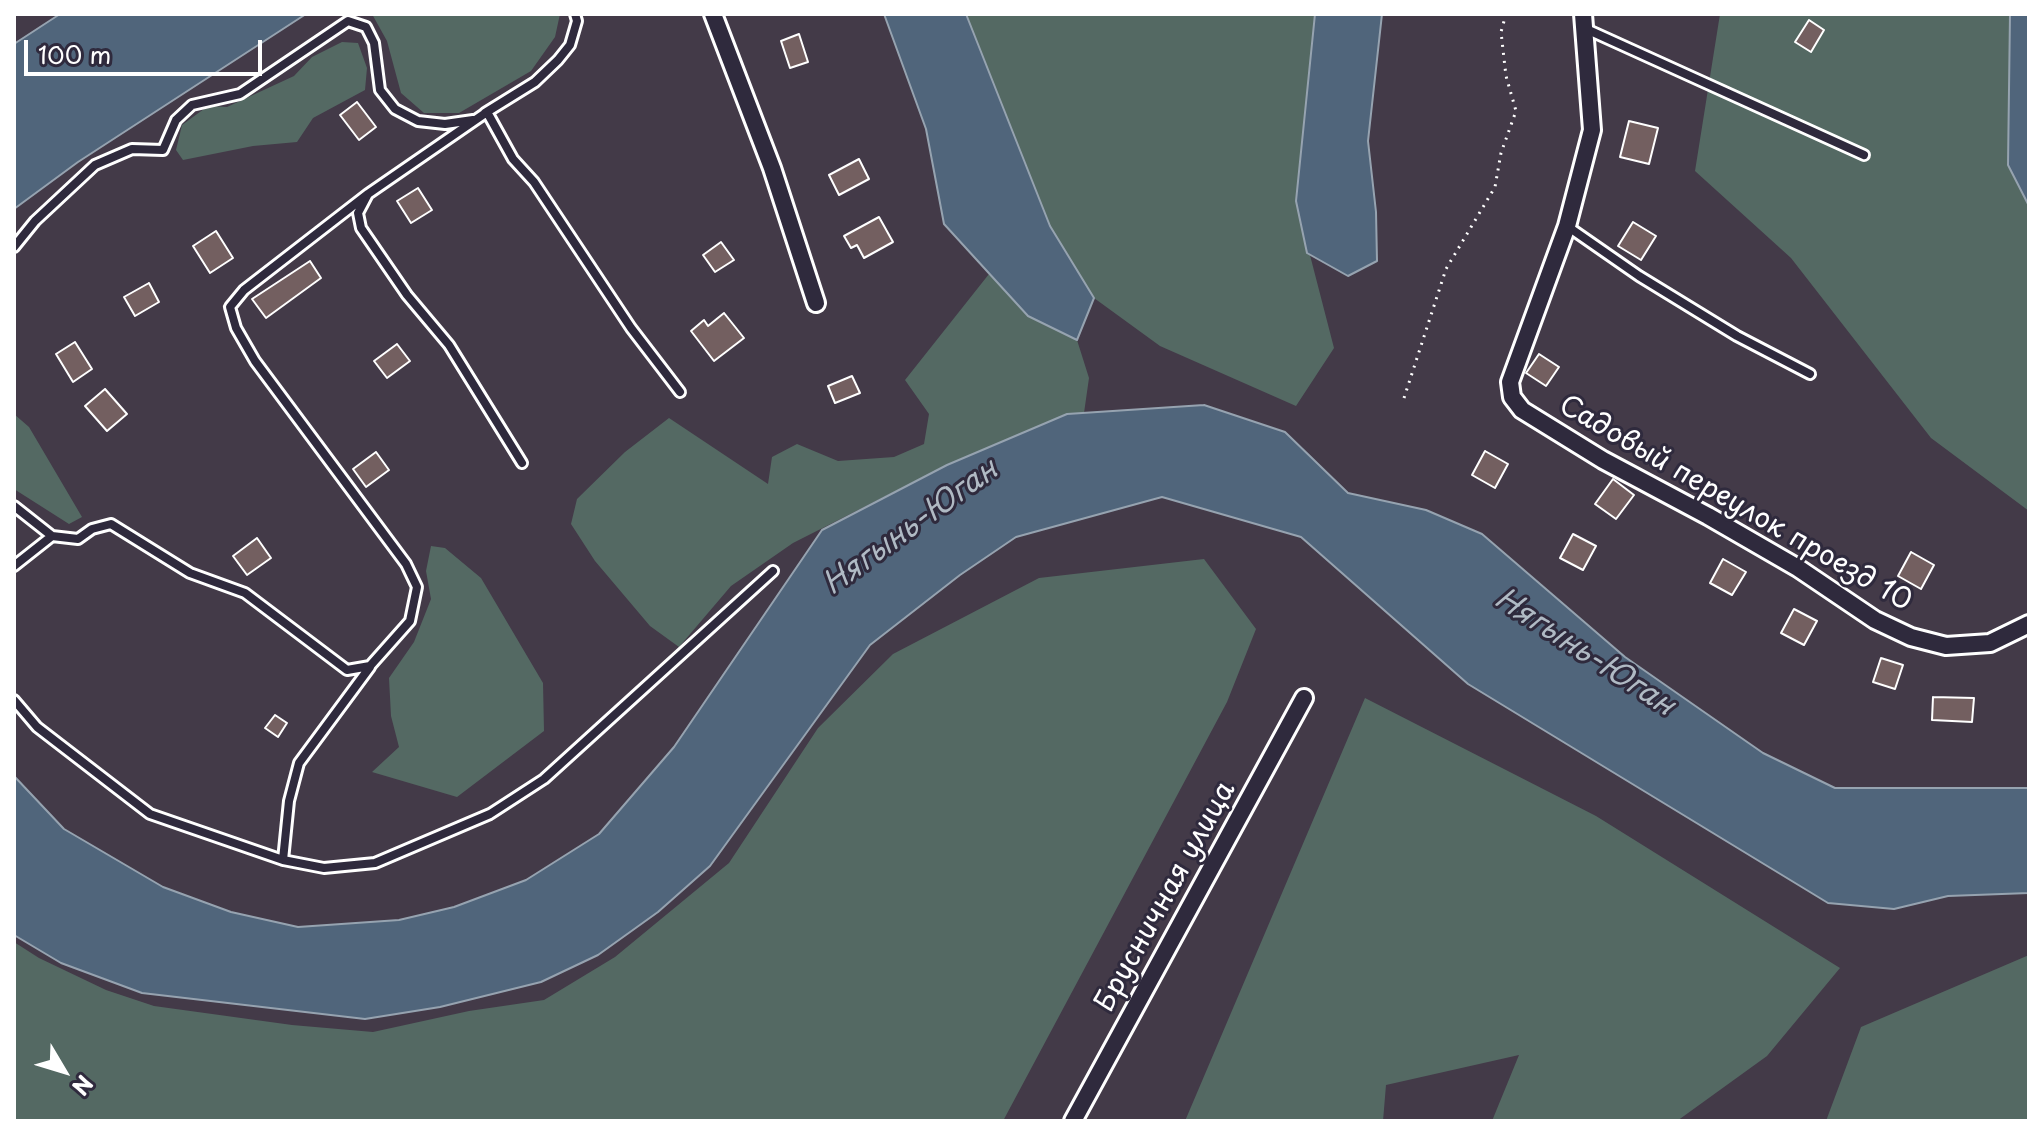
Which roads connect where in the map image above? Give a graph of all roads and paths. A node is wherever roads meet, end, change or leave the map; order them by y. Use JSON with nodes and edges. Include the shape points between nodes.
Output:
{"nodes":[{"id":1,"x":575,"y":14,"type":"edge"},
{"id":2,"x":713,"y":14,"type":"edge"},
{"id":3,"x":1506,"y":14,"type":"edge"},
{"id":4,"x":1583,"y":21,"type":"edge"},
{"id":5,"x":487,"y":112,"type":"junction"},
{"id":6,"x":1864,"y":155,"type":"dead end"},
{"id":7,"x":368,"y":194,"type":"junction"},
{"id":8,"x":1567,"y":226,"type":"junction"},
{"id":9,"x":14,"y":247,"type":"edge"},
{"id":10,"x":816,"y":303,"type":"dead end"},
{"id":11,"x":1810,"y":374,"type":"dead end"},
{"id":12,"x":680,"y":392,"type":"dead end"},
{"id":13,"x":1404,"y":398,"type":"dead end"},
{"id":14,"x":522,"y":463,"type":"dead end"},
{"id":15,"x":14,"y":506,"type":"edge"},
{"id":16,"x":52,"y":536,"type":"junction"},
{"id":17,"x":14,"y":566,"type":"edge"},
{"id":18,"x":773,"y":571,"type":"dead end"},
{"id":19,"x":2029,"y":624,"type":"edge"},
{"id":20,"x":370,"y":666,"type":"junction"},
{"id":21,"x":1304,"y":698,"type":"dead end"},
{"id":22,"x":14,"y":700,"type":"edge"},
{"id":23,"x":283,"y":860,"type":"junction"},
{"id":24,"x":1073,"y":1121,"type":"edge"}],
"edges":[{"from":1,"to":5,"type":"lane","via":[[570,45],[558,60],[535,82]]},
{"from":2,"to":10,"type":"street"},
{"from":3,"to":13,"type":"path","via":[[1501,32],[1516,111],[1495,187],[1446,269]]},
{"from":4,"to":6,"type":"lane"},
{"from":4,"to":8,"type":"street","via":[[1592,130]]},
{"from":5,"to":7,"type":"lane"},
{"from":5,"to":9,"type":"lane","via":[[474,120],[445,124],[418,121],[395,109],[380,90],[374,43],[366,27],[348,21],[240,94],[192,105],[176,120],[163,150],[132,149],[95,165]]},
{"from":5,"to":12,"type":"lane","via":[[513,159]]},
{"from":7,"to":14,"type":"lane","via":[[358,213],[361,228],[449,345]]},
{"from":7,"to":20,"type":"lane","via":[[244,290],[230,307],[255,361],[406,564],[417,587],[410,621]]},
{"from":8,"to":11,"type":"lane","via":[[1639,276]]},
{"from":8,"to":19,"type":"street","name":"Садовый переулок проезд 10","via":[[1510,382],[1512,397],[1522,410],[1911,637],[1946,646],[1990,643]]},
{"from":15,"to":16,"type":"lane"},
{"from":16,"to":17,"type":"lane"},
{"from":16,"to":20,"type":"lane","via":[[78,539],[111,524],[190,573],[245,593],[347,670]]},
{"from":18,"to":23,"type":"lane","via":[[588,742],[490,814],[375,863],[324,868]]},
{"from":20,"to":23,"type":"lane","via":[[299,763]]},
{"from":21,"to":24,"type":"street","name":"Брусничная улица"},
{"from":22,"to":23,"type":"lane","via":[[37,727],[150,814]]}]}
